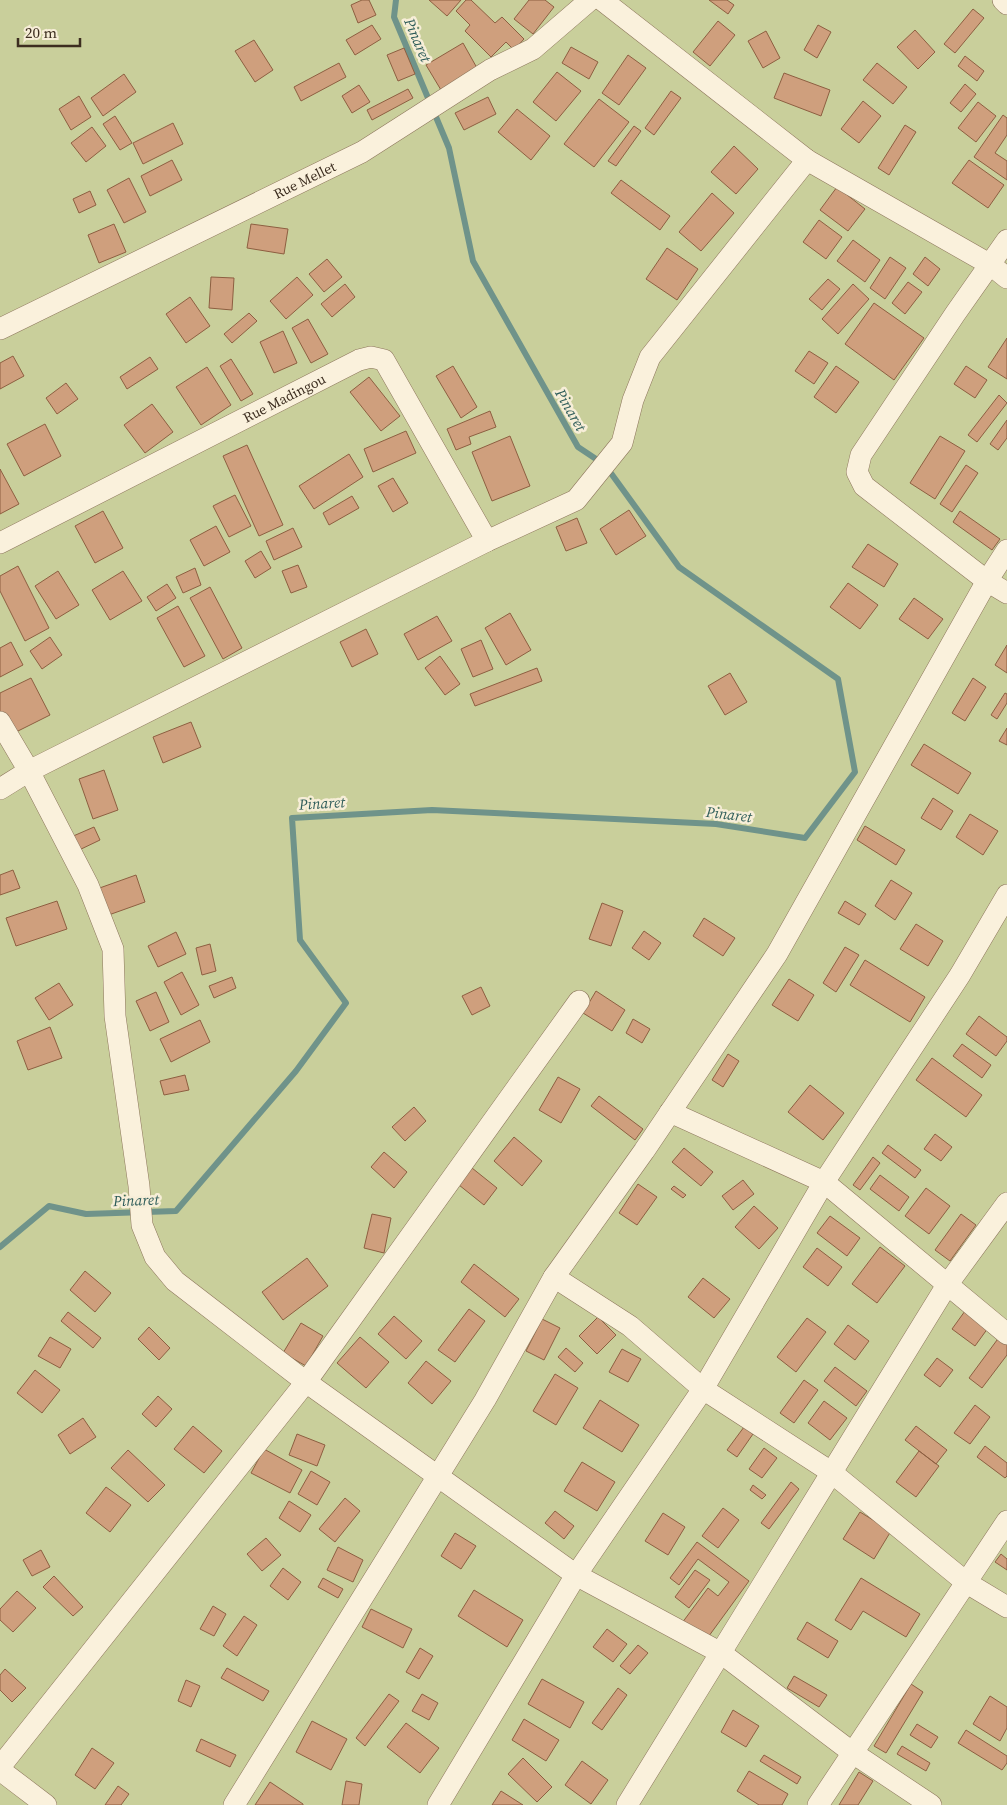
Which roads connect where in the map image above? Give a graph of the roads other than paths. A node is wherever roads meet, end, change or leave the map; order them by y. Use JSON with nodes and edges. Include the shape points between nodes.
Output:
{"nodes":[{"id":1,"x":590,"y":0,"type":"edge"},
{"id":2,"x":602,"y":0,"type":"edge"},
{"id":3,"x":1003,"y":0,"type":"edge"},
{"id":4,"x":1007,"y":4,"type":"edge"},
{"id":5,"x":807,"y":160,"type":"junction"},
{"id":6,"x":1007,"y":240,"type":"edge"},
{"id":7,"x":991,"y":265,"type":"junction"},
{"id":8,"x":1007,"y":278,"type":"edge"},
{"id":9,"x":0,"y":329,"type":"edge"},
{"id":10,"x":487,"y":541,"type":"junction"},
{"id":11,"x":0,"y":543,"type":"edge"},
{"id":12,"x":1007,"y":550,"type":"edge"},
{"id":13,"x":987,"y":581,"type":"junction"},
{"id":14,"x":1007,"y":593,"type":"edge"},
{"id":15,"x":0,"y":722,"type":"edge"},
{"id":16,"x":28,"y":771,"type":"junction"},
{"id":17,"x":0,"y":789,"type":"edge"},
{"id":18,"x":1007,"y":895,"type":"edge"},
{"id":19,"x":579,"y":1001,"type":"dead end"},
{"id":20,"x":670,"y":1112,"type":"junction"},
{"id":21,"x":824,"y":1182,"type":"junction"},
{"id":22,"x":1007,"y":1203,"type":"edge"},
{"id":23,"x":554,"y":1277,"type":"junction"},
{"id":24,"x":948,"y":1285,"type":"junction"},
{"id":25,"x":1007,"y":1334,"type":"edge"},
{"id":26,"x":306,"y":1382,"type":"junction"},
{"id":27,"x":703,"y":1389,"type":"junction"},
{"id":28,"x":831,"y":1472,"type":"junction"},
{"id":29,"x":437,"y":1476,"type":"junction"},
{"id":30,"x":1007,"y":1521,"type":"edge"},
{"id":31,"x":576,"y":1575,"type":"junction"},
{"id":32,"x":967,"y":1583,"type":"junction"},
{"id":33,"x":1007,"y":1607,"type":"edge"},
{"id":34,"x":721,"y":1653,"type":"junction"},
{"id":35,"x":853,"y":1752,"type":"junction"},
{"id":36,"x":0,"y":1769,"type":"edge"},
{"id":37,"x":46,"y":1805,"type":"edge"},
{"id":38,"x":234,"y":1805,"type":"edge"},
{"id":39,"x":438,"y":1805,"type":"edge"},
{"id":40,"x":627,"y":1805,"type":"edge"},
{"id":41,"x":818,"y":1805,"type":"edge"},
{"id":42,"x":931,"y":1805,"type":"edge"}],
"edges":[{"from":1,"to":9,"type":"street","name":"Rue Mellet","via":[[533,49],[490,70],[362,152]]},
{"from":2,"to":5,"type":"street"},
{"from":3,"to":4,"type":"street"},
{"from":5,"to":7,"type":"street"},
{"from":5,"to":10,"type":"street","via":[[650,357],[633,400],[622,443],[576,500]]},
{"from":6,"to":7,"type":"street"},
{"from":7,"to":8,"type":"street"},
{"from":7,"to":13,"type":"street","via":[[861,455],[857,472],[864,486]]},
{"from":10,"to":11,"type":"street","name":"Rue Madingou","via":[[384,360],[371,356]]},
{"from":10,"to":16,"type":"street"},
{"from":12,"to":13,"type":"street"},
{"from":13,"to":14,"type":"street"},
{"from":13,"to":20,"type":"street","via":[[777,954]]},
{"from":15,"to":16,"type":"street"},
{"from":16,"to":17,"type":"street"},
{"from":16,"to":26,"type":"street","via":[[88,885],[113,949],[115,1016],[142,1225],[155,1257],[175,1282]]},
{"from":18,"to":21,"type":"street","via":[[960,975]]},
{"from":19,"to":26,"type":"street"},
{"from":20,"to":21,"type":"street"},
{"from":20,"to":23,"type":"street"},
{"from":21,"to":24,"type":"street"},
{"from":21,"to":27,"type":"street"},
{"from":22,"to":24,"type":"street"},
{"from":23,"to":27,"type":"street","via":[[630,1326]]},
{"from":23,"to":29,"type":"street","via":[[485,1400]]},
{"from":24,"to":25,"type":"street"},
{"from":24,"to":28,"type":"street"},
{"from":26,"to":29,"type":"street"},
{"from":26,"to":36,"type":"street"},
{"from":27,"to":28,"type":"street"},
{"from":27,"to":31,"type":"street"},
{"from":28,"to":32,"type":"street"},
{"from":28,"to":34,"type":"street"},
{"from":29,"to":31,"type":"street"},
{"from":29,"to":38,"type":"street"},
{"from":30,"to":32,"type":"street"},
{"from":31,"to":34,"type":"street"},
{"from":31,"to":39,"type":"street"},
{"from":32,"to":33,"type":"street"},
{"from":32,"to":35,"type":"street"},
{"from":34,"to":35,"type":"street"},
{"from":34,"to":40,"type":"street"},
{"from":35,"to":41,"type":"street"},
{"from":35,"to":42,"type":"street"},
{"from":36,"to":37,"type":"street"}]}
